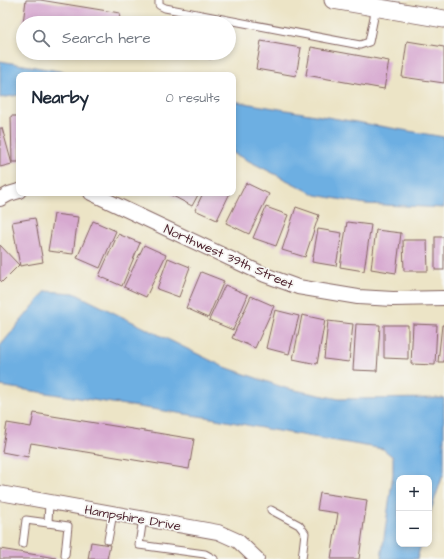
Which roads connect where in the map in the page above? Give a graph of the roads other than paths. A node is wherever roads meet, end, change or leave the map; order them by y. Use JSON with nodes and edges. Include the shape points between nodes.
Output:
{"nodes":[{"id":1,"x":159,"y":0,"type":"edge"},
{"id":2,"x":333,"y":0,"type":"edge"},
{"id":3,"x":376,"y":8,"type":"junction"},
{"id":4,"x":207,"y":16,"type":"edge"},
{"id":5,"x":444,"y":19,"type":"edge"},
{"id":6,"x":236,"y":21,"type":"edge"},
{"id":7,"x":16,"y":192,"type":"edge"},
{"id":8,"x":97,"y":196,"type":"edge"},
{"id":9,"x":0,"y":199,"type":"edge"},
{"id":10,"x":444,"y":298,"type":"edge"},
{"id":11,"x":0,"y":493,"type":"edge"},
{"id":12,"x":49,"y":502,"type":"junction"},
{"id":13,"x":271,"y":510,"type":"dead end"},
{"id":14,"x":113,"y":513,"type":"junction"},
{"id":15,"x":143,"y":518,"type":"junction"},
{"id":16,"x":48,"y":522,"type":"junction"},
{"id":17,"x":108,"y":540,"type":"dead end"},
{"id":18,"x":23,"y":544,"type":"dead end"},
{"id":19,"x":65,"y":555,"type":"dead end"},
{"id":20,"x":214,"y":559,"type":"edge"},
{"id":21,"x":257,"y":559,"type":"edge"},
{"id":22,"x":302,"y":559,"type":"edge"}],
"edges":[{"from":1,"to":4,"type":"lane","via":[[159,5],[165,8]]},
{"from":2,"to":3,"type":"street"},
{"from":3,"to":5,"type":"street"},
{"from":3,"to":6,"type":"lane","via":[[369,42],[360,45]]},
{"from":7,"to":9,"type":"street"},
{"from":8,"to":10,"type":"street","name":"Northwest 39th Street","via":[[265,275],[298,287],[358,297]]},
{"from":11,"to":12,"type":"street","name":"Hampshire Drive"},
{"from":12,"to":14,"type":"street","name":"Hampshire Drive"},
{"from":12,"to":16,"type":"lane"},
{"from":13,"to":22,"type":"lane","via":[[299,525],[305,533]]},
{"from":14,"to":15,"type":"street","name":"Hampshire Drive"},
{"from":14,"to":17,"type":"lane"},
{"from":15,"to":20,"type":"lane","via":[[140,545],[205,554]]},
{"from":15,"to":21,"type":"street","name":"Hampshire Drive","via":[[218,532],[238,541]]},
{"from":16,"to":18,"type":"lane","via":[[26,520]]},
{"from":16,"to":19,"type":"lane","via":[[68,526]]}]}
